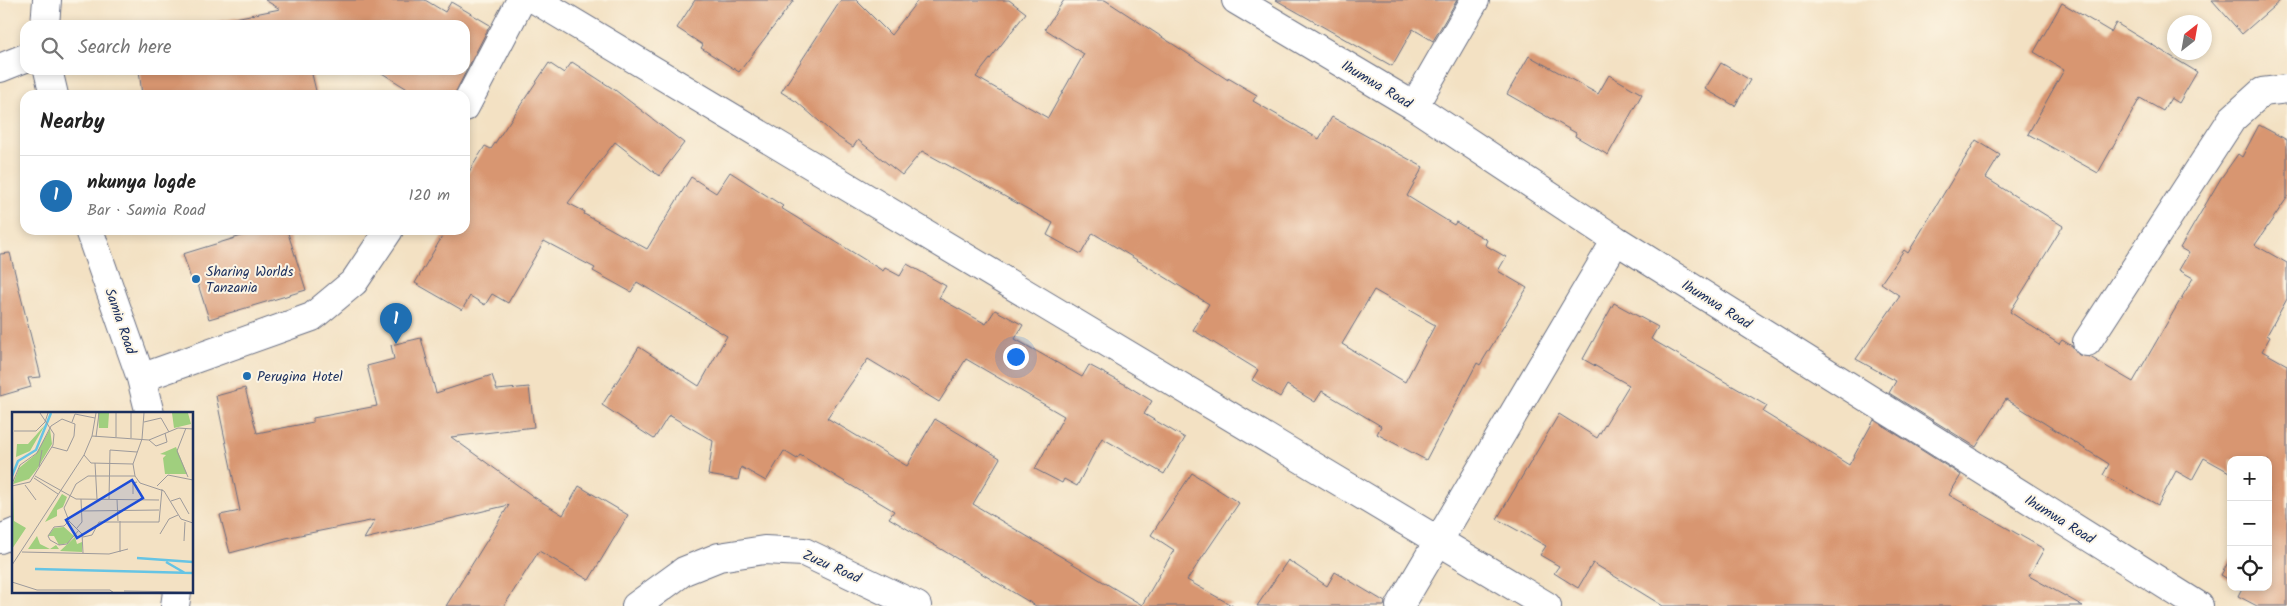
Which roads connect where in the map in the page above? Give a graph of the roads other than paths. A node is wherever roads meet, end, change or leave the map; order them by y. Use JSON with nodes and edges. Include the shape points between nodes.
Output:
{"nodes":[{"id":1,"x":47,"y":0,"type":"edge"},
{"id":2,"x":521,"y":0,"type":"edge"},
{"id":3,"x":536,"y":0,"type":"edge"},
{"id":4,"x":1236,"y":0,"type":"edge"},
{"id":5,"x":1475,"y":0,"type":"edge"},
{"id":6,"x":45,"y":20,"type":"edge"},
{"id":7,"x":20,"y":60,"type":"edge"},
{"id":8,"x":0,"y":68,"type":"edge"},
{"id":9,"x":49,"y":75,"type":"edge"},
{"id":10,"x":2287,"y":89,"type":"edge"},
{"id":11,"x":53,"y":90,"type":"edge"},
{"id":12,"x":470,"y":97,"type":"edge"},
{"id":13,"x":1414,"y":106,"type":"junction"},
{"id":14,"x":91,"y":235,"type":"edge"},
{"id":15,"x":386,"y":235,"type":"edge"},
{"id":16,"x":1616,"y":240,"type":"junction"},
{"id":17,"x":2087,"y":342,"type":"dead end"},
{"id":18,"x":141,"y":378,"type":"junction"},
{"id":19,"x":150,"y":412,"type":"edge"},
{"id":20,"x":12,"y":534,"type":"edge"},
{"id":21,"x":0,"y":539,"type":"edge"},
{"id":22,"x":1437,"y":541,"type":"junction"},
{"id":23,"x":636,"y":606,"type":"edge"},
{"id":24,"x":917,"y":606,"type":"edge"},
{"id":25,"x":1400,"y":606,"type":"edge"},
{"id":26,"x":1548,"y":606,"type":"edge"},
{"id":27,"x":2199,"y":606,"type":"edge"}],
"edges":[{"from":1,"to":6,"type":"street"},
{"from":2,"to":12,"type":"street"},
{"from":3,"to":22,"type":"street"},
{"from":4,"to":13,"type":"street","name":"Ihumwa Road"},
{"from":5,"to":13,"type":"street"},
{"from":7,"to":8,"type":"street"},
{"from":9,"to":11,"type":"street"},
{"from":10,"to":17,"type":"street","via":[[2262,92],[2232,119]]},
{"from":13,"to":16,"type":"street","name":"Ihumwa Road"},
{"from":14,"to":18,"type":"street","name":"Samia Road"},
{"from":15,"to":18,"type":"street","via":[[354,282],[312,317]]},
{"from":16,"to":22,"type":"street"},
{"from":16,"to":27,"type":"street","name":"Ihumwa Road"},
{"from":18,"to":19,"type":"street","name":"Samia Road"},
{"from":20,"to":21,"type":"street"},
{"from":22,"to":25,"type":"street"},
{"from":22,"to":26,"type":"street"},
{"from":23,"to":24,"type":"street","name":"Zuzu Road","via":[[684,571],[719,557],[764,550],[804,552]]}]}
